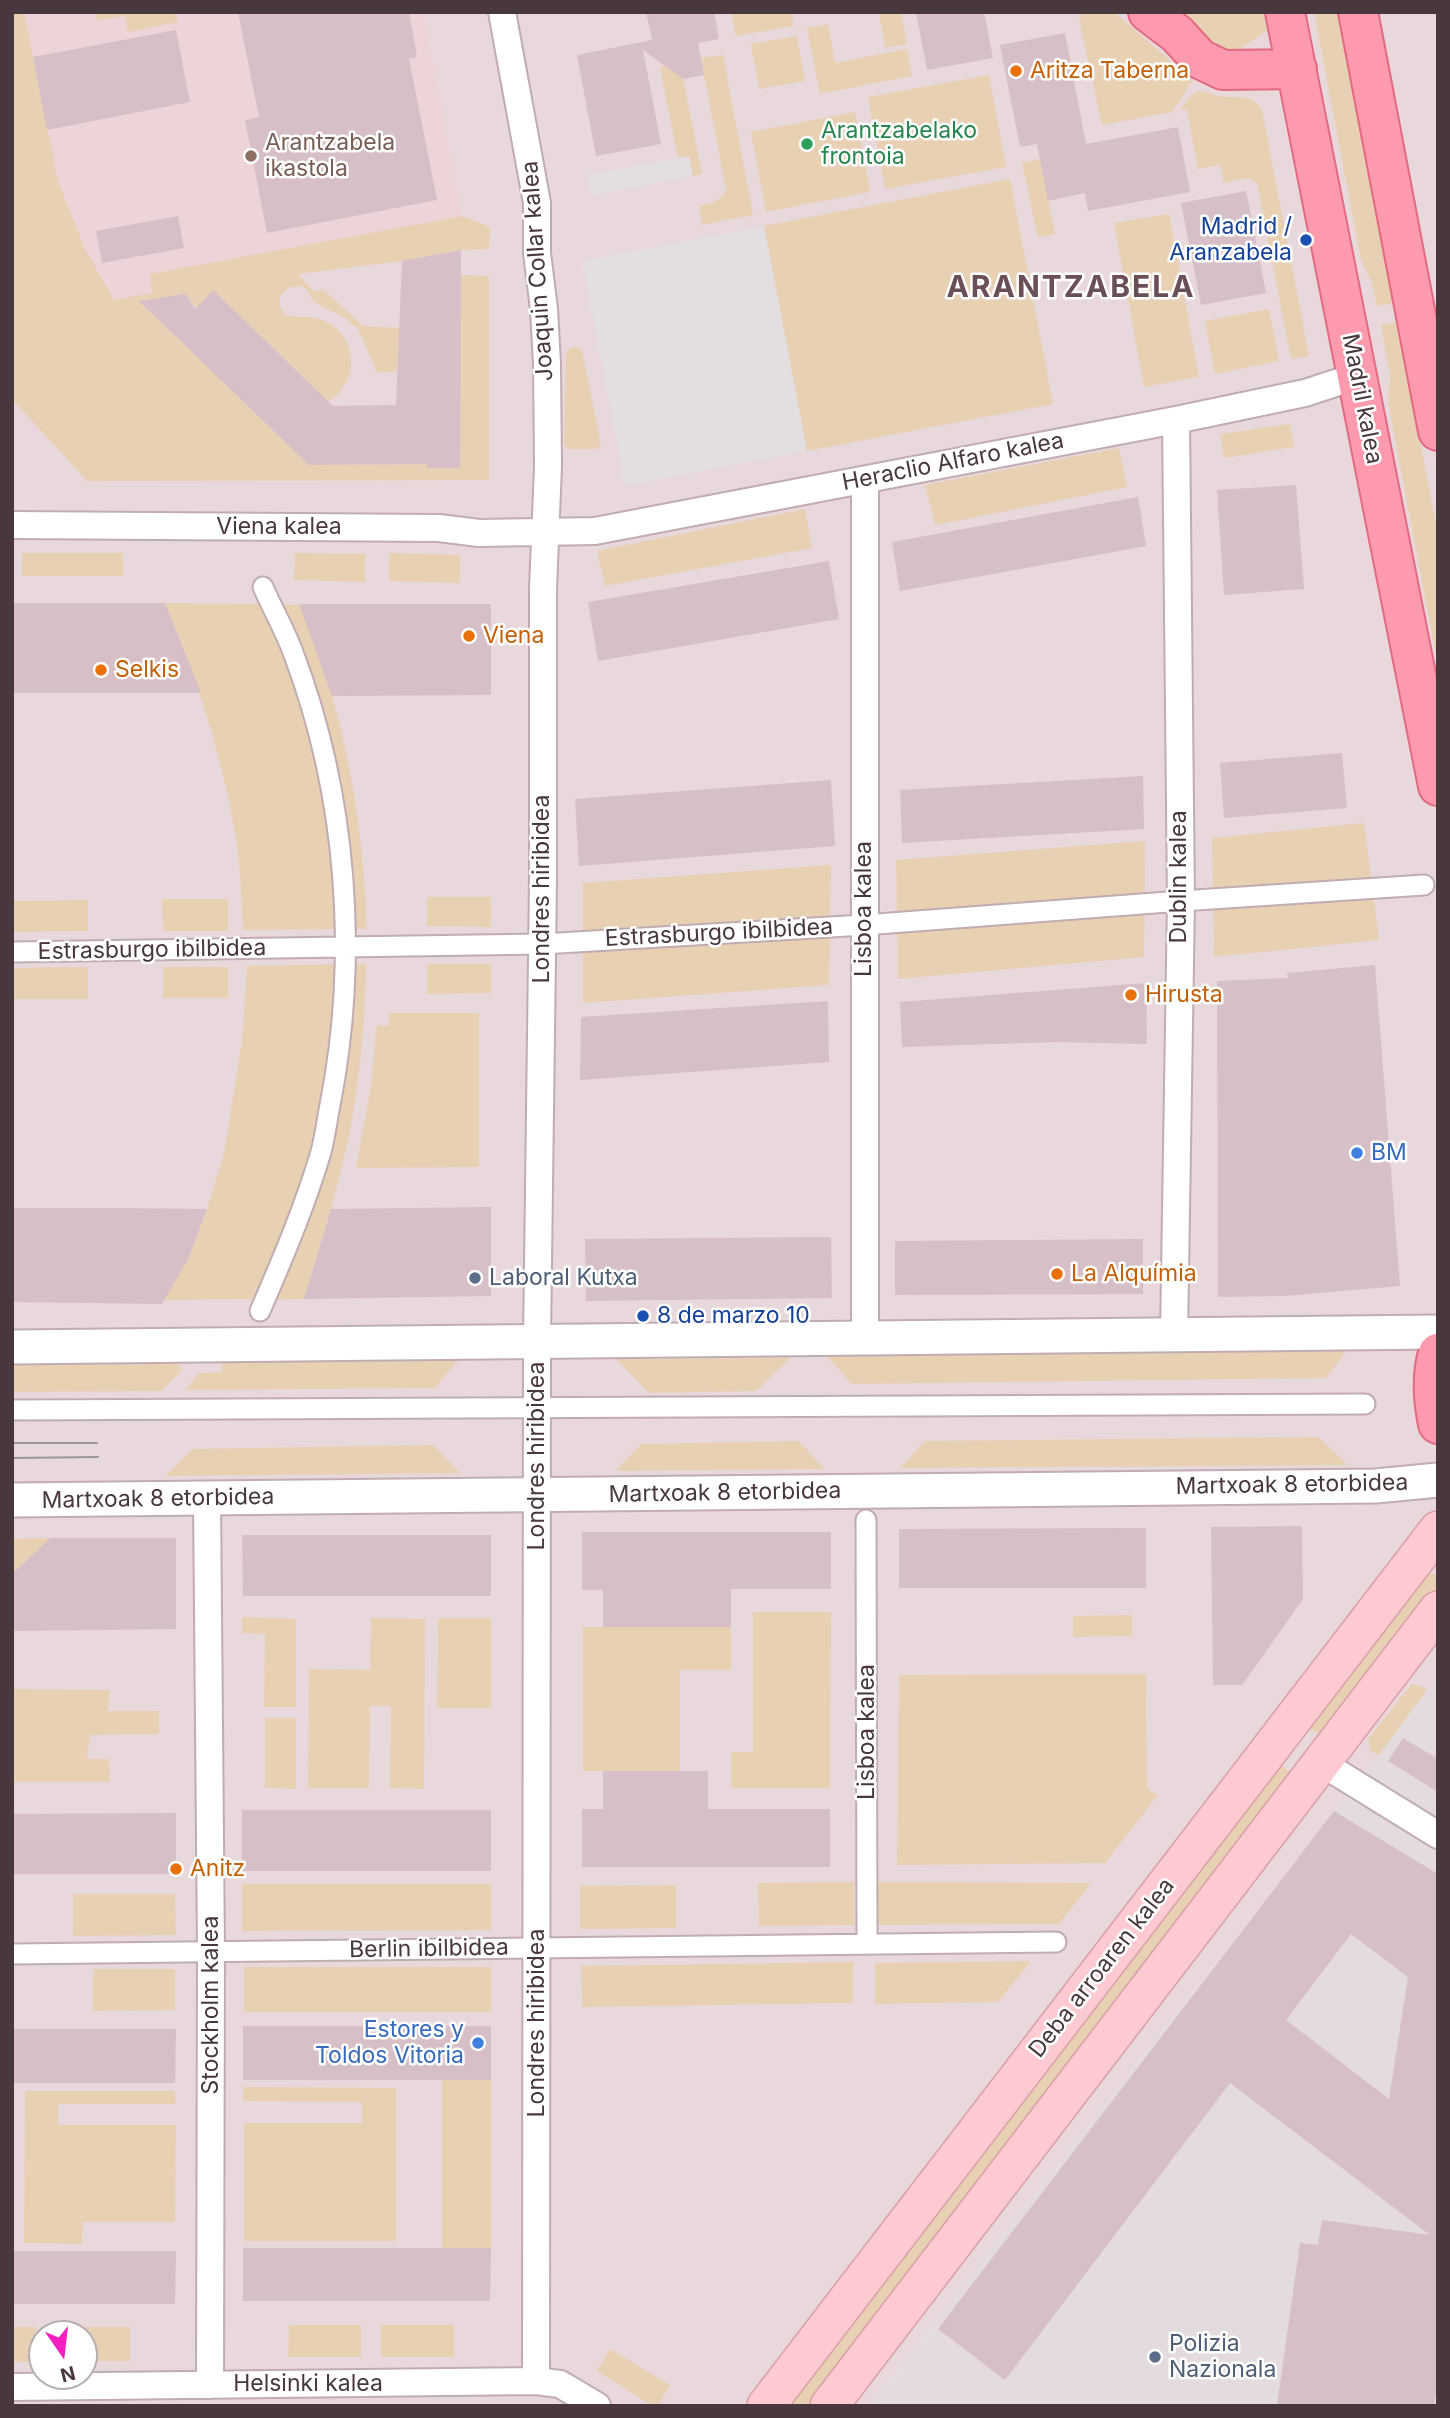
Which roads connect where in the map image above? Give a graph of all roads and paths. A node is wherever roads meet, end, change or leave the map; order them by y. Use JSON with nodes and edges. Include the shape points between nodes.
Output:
{"nodes":[{"id":1,"x":502,"y":12,"type":"edge"},
{"id":2,"x":1148,"y":12,"type":"edge"},
{"id":3,"x":1286,"y":12,"type":"edge"},
{"id":4,"x":1358,"y":12,"type":"edge"},
{"id":5,"x":1297,"y":69,"type":"junction"},
{"id":6,"x":1357,"y":376,"type":"junction"},
{"id":7,"x":1176,"y":420,"type":"junction"},
{"id":8,"x":1438,"y":432,"type":"edge"},
{"id":9,"x":865,"y":480,"type":"junction"},
{"id":10,"x":12,"y":525,"type":"edge"},
{"id":11,"x":545,"y":532,"type":"junction"},
{"id":12,"x":263,"y":587,"type":"dead end"},
{"id":13,"x":1438,"y":786,"type":"edge"},
{"id":14,"x":1424,"y":885,"type":"dead end"},
{"id":15,"x":1181,"y":901,"type":"junction"},
{"id":16,"x":864,"y":925,"type":"junction"},
{"id":17,"x":542,"y":944,"type":"junction"},
{"id":18,"x":346,"y":949,"type":"junction"},
{"id":19,"x":12,"y":952,"type":"edge"},
{"id":20,"x":260,"y":1311,"type":"dead end"},
{"id":21,"x":1438,"y":1332,"type":"edge"},
{"id":22,"x":1174,"y":1335,"type":"junction"},
{"id":23,"x":865,"y":1339,"type":"junction"},
{"id":24,"x":537,"y":1342,"type":"junction"},
{"id":25,"x":12,"y":1347,"type":"edge"},
{"id":26,"x":1438,"y":1353,"type":"edge"},
{"id":27,"x":1365,"y":1404,"type":"dead end"},
{"id":28,"x":537,"y":1407,"type":"junction"},
{"id":29,"x":12,"y":1410,"type":"edge"},
{"id":30,"x":1438,"y":1424,"type":"edge"},
{"id":31,"x":1438,"y":1480,"type":"edge"},
{"id":32,"x":538,"y":1495,"type":"junction"},
{"id":33,"x":207,"y":1498,"type":"junction"},
{"id":34,"x":12,"y":1500,"type":"edge"},
{"id":35,"x":866,"y":1520,"type":"dead end"},
{"id":36,"x":1438,"y":1530,"type":"edge"},
{"id":37,"x":1438,"y":1610,"type":"edge"},
{"id":38,"x":1320,"y":1762,"type":"junction"},
{"id":39,"x":1438,"y":1835,"type":"edge"},
{"id":40,"x":1055,"y":1942,"type":"dead end"},
{"id":41,"x":867,"y":1944,"type":"junction"},
{"id":42,"x":537,"y":1948,"type":"junction"},
{"id":43,"x":211,"y":1952,"type":"junction"},
{"id":44,"x":12,"y":1954,"type":"edge"},
{"id":45,"x":536,"y":2381,"type":"junction"},
{"id":46,"x":210,"y":2385,"type":"junction"},
{"id":47,"x":12,"y":2387,"type":"edge"},
{"id":48,"x":597,"y":2406,"type":"edge"},
{"id":49,"x":766,"y":2406,"type":"edge"},
{"id":50,"x":828,"y":2406,"type":"edge"}],
"edges":[{"from":1,"to":11,"type":"street","name":"Joaquin Collar kalea","via":[[537,203],[547,364]]},
{"from":2,"to":5,"type":"main road","via":[[1200,59],[1223,70]]},
{"from":3,"to":5,"type":"main road","name":"Madril kalea"},
{"from":4,"to":8,"type":"main road"},
{"from":5,"to":6,"type":"main road","name":"Madril kalea"},
{"from":6,"to":7,"type":"street","name":"Heraclio Alfaro kalea","via":[[1305,393]]},
{"from":6,"to":13,"type":"main road","name":"Madril kalea"},
{"from":7,"to":9,"type":"street","name":"Heraclio Alfaro kalea"},
{"from":7,"to":15,"type":"street","name":"Dublin kalea"},
{"from":9,"to":11,"type":"street","name":"Heraclio Alfaro kalea","via":[[595,531]]},
{"from":9,"to":16,"type":"street","name":"Lisboa kalea"},
{"from":10,"to":11,"type":"street","name":"Viena kalea"},
{"from":11,"to":17,"type":"street","name":"Londres hiribidea"},
{"from":12,"to":18,"type":"street","via":[[294,654],[332,794]]},
{"from":14,"to":15,"type":"street","name":"Estrasburgo ibilbidea"},
{"from":15,"to":16,"type":"street","name":"Estrasburgo ibilbidea"},
{"from":15,"to":22,"type":"street","name":"Dublin kalea"},
{"from":16,"to":17,"type":"street","name":"Estrasburgo ibilbidea"},
{"from":16,"to":23,"type":"street","name":"Lisboa kalea"},
{"from":17,"to":18,"type":"street","name":"Estrasburgo ibilbidea"},
{"from":17,"to":24,"type":"street","name":"Londres hiribidea"},
{"from":18,"to":19,"type":"street","name":"Estrasburgo ibilbidea"},
{"from":18,"to":20,"type":"street","via":[[336,1077],[321,1150],[292,1237]]},
{"from":21,"to":22,"type":"street"},
{"from":22,"to":23,"type":"street"},
{"from":23,"to":24,"type":"street"},
{"from":24,"to":25,"type":"street"},
{"from":24,"to":28,"type":"street","name":"Londres hiribidea"},
{"from":26,"to":30,"type":"main road","via":[[1433,1402]]},
{"from":27,"to":28,"type":"street"},
{"from":28,"to":29,"type":"street"},
{"from":28,"to":32,"type":"street","name":"Londres hiribidea"},
{"from":31,"to":32,"type":"street","name":"Martxoak 8 etorbidea","via":[[1376,1486]]},
{"from":32,"to":33,"type":"street","name":"Martxoak 8 etorbidea"},
{"from":32,"to":42,"type":"street","name":"Londres hiribidea"},
{"from":33,"to":34,"type":"street","name":"Martxoak 8 etorbidea"},
{"from":33,"to":43,"type":"street","name":"Stockholm kalea"},
{"from":35,"to":41,"type":"street","name":"Lisboa kalea"},
{"from":36,"to":49,"type":"main road","name":"Deba arroaren kalea"},
{"from":37,"to":38,"type":"main road","name":"Deba arroaren kalea"},
{"from":38,"to":39,"type":"street"},
{"from":38,"to":50,"type":"main road","name":"Deba arroaren kalea"},
{"from":40,"to":41,"type":"street","name":"Berlin ibilbidea"},
{"from":41,"to":42,"type":"street","name":"Berlin ibilbidea"},
{"from":42,"to":43,"type":"street","name":"Berlin ibilbidea"},
{"from":42,"to":45,"type":"street","name":"Londres hiribidea"},
{"from":43,"to":44,"type":"street","name":"Berlin ibilbidea"},
{"from":43,"to":46,"type":"street","name":"Stockholm kalea"},
{"from":45,"to":46,"type":"street","name":"Helsinki kalea"},
{"from":45,"to":48,"type":"street","name":"Helsinki kalea","via":[[560,2384]]},
{"from":46,"to":47,"type":"street","name":"Helsinki kalea"}]}
